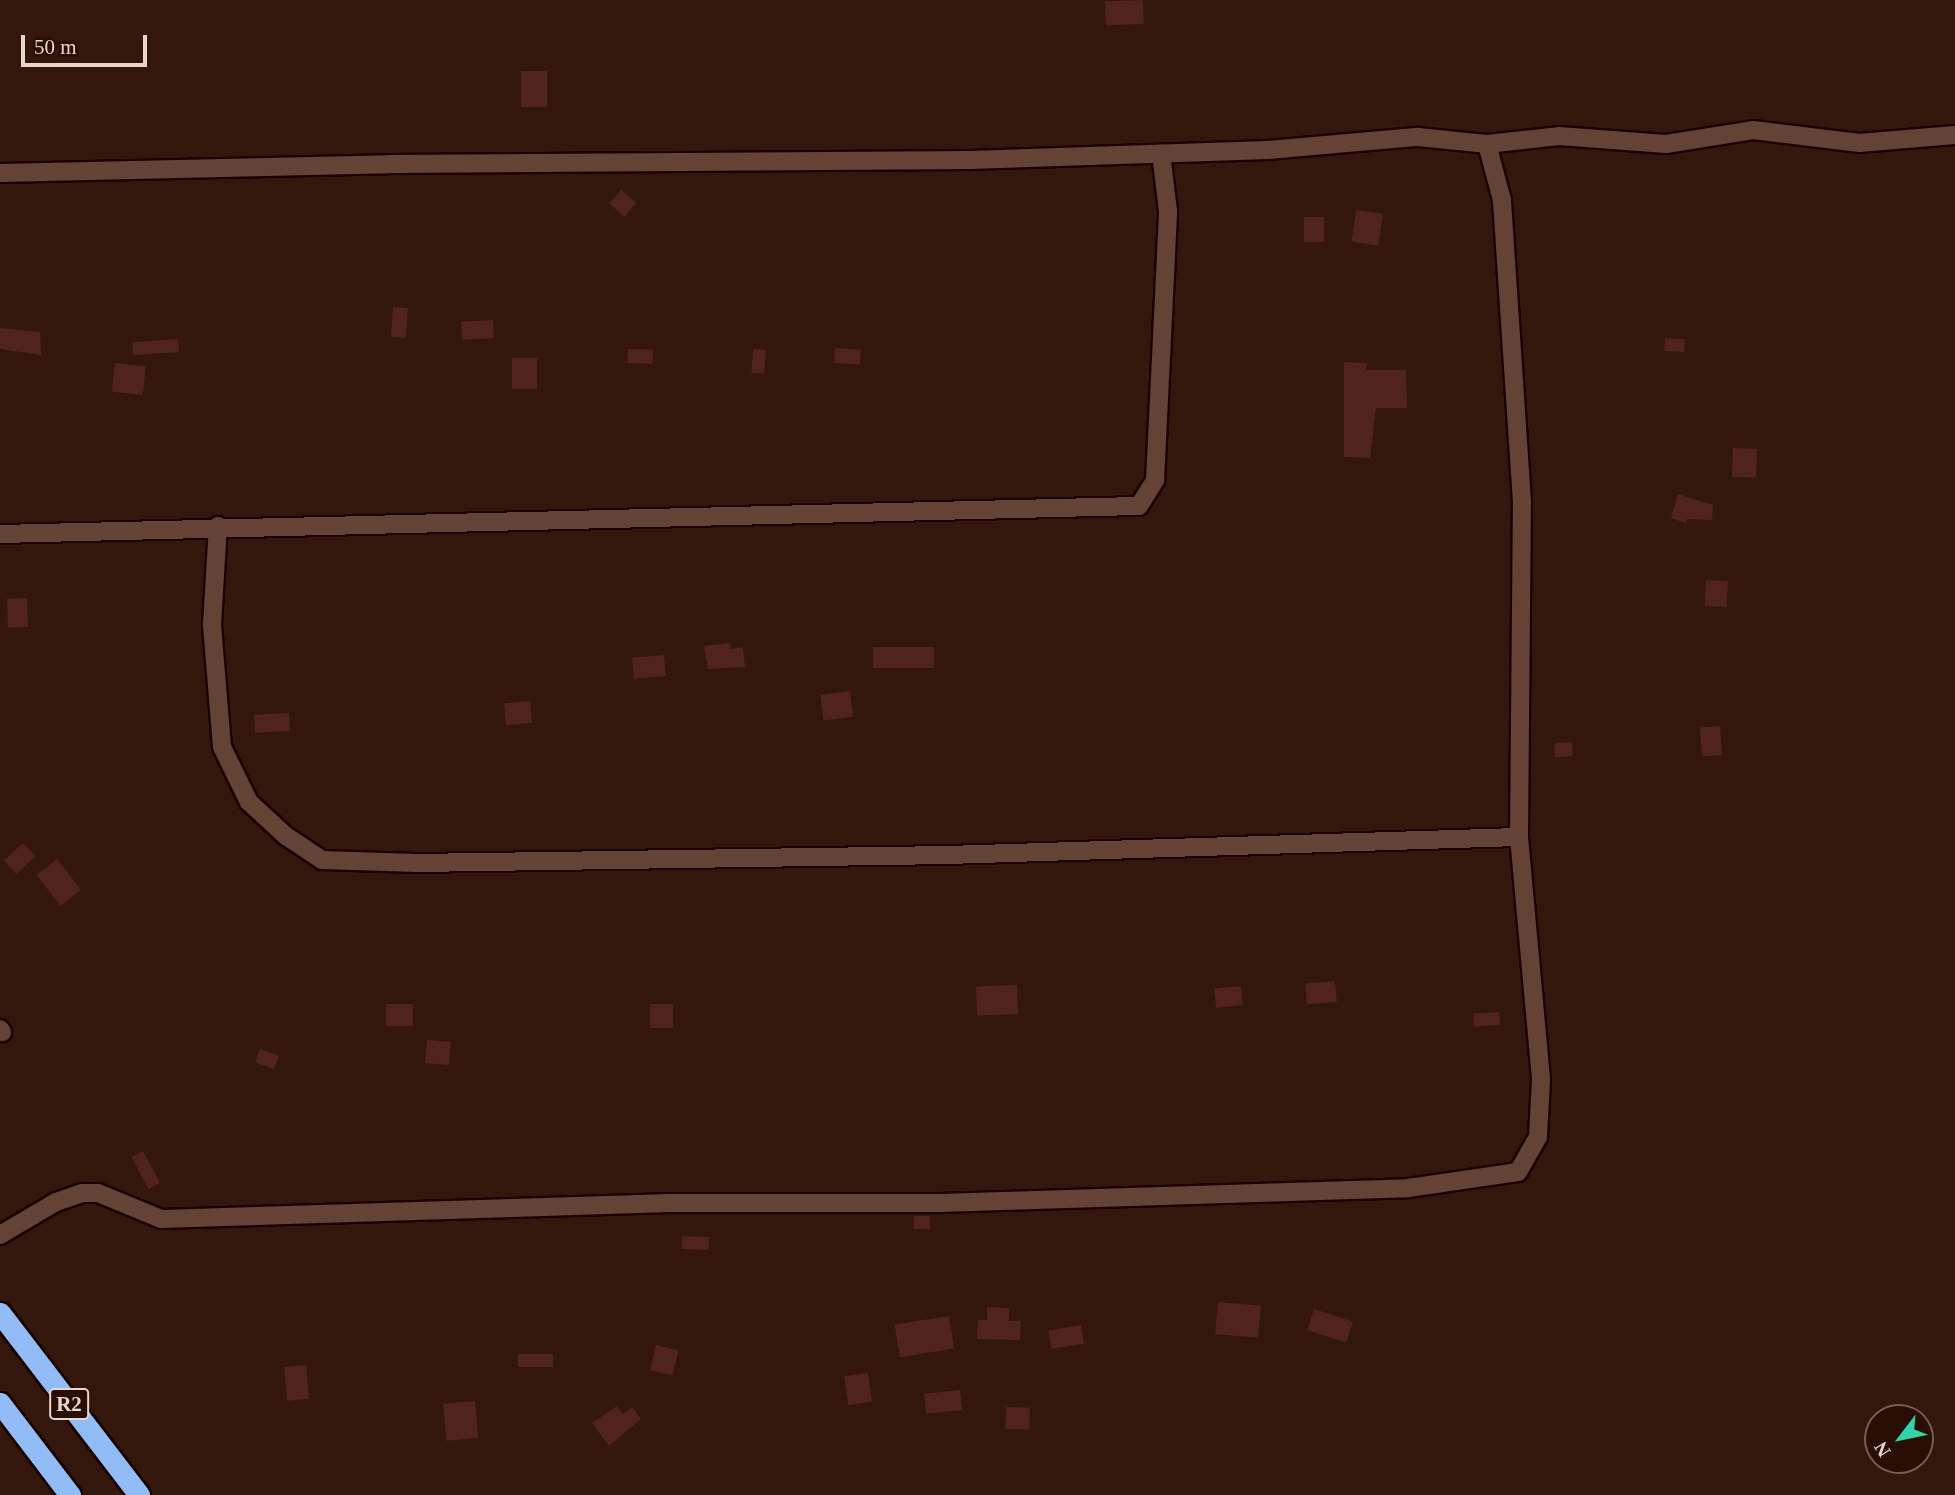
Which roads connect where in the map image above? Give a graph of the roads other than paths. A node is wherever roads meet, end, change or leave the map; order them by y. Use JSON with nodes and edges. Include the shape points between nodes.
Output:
{"nodes":[{"id":1,"x":1955,"y":135,"type":"edge"},
{"id":2,"x":1487,"y":144,"type":"junction"},
{"id":3,"x":1161,"y":153,"type":"junction"},
{"id":4,"x":0,"y":173,"type":"edge"},
{"id":5,"x":218,"y":526,"type":"junction"},
{"id":6,"x":0,"y":534,"type":"edge"},
{"id":7,"x":1519,"y":837,"type":"junction"},
{"id":8,"x":0,"y":1235,"type":"edge"},
{"id":9,"x":0,"y":1313,"type":"edge"},
{"id":10,"x":0,"y":1403,"type":"edge"},
{"id":11,"x":70,"y":1495,"type":"edge"},
{"id":12,"x":139,"y":1495,"type":"edge"}],
"edges":[{"from":1,"to":2,"type":"street","via":[[1859,143],[1752,130],[1665,144],[1559,136]]},
{"from":2,"to":3,"type":"street","via":[[1418,136],[1268,150]]},
{"from":2,"to":7,"type":"street","via":[[1502,200],[1522,502]]},
{"from":3,"to":4,"type":"street"},
{"from":3,"to":5,"type":"street","via":[[1168,211],[1155,480],[1139,506]]},
{"from":5,"to":6,"type":"street"},
{"from":5,"to":7,"type":"street","via":[[212,625],[222,747],[249,802],[286,836],[322,860],[416,863],[948,855]]},
{"from":7,"to":8,"type":"street","via":[[1541,1079],[1538,1137],[1518,1172],[1408,1188],[161,1219],[90,1193],[56,1202]]},
{"from":9,"to":12,"type":"highway","number":"R2"},
{"from":10,"to":11,"type":"highway","number":"R2"}]}
